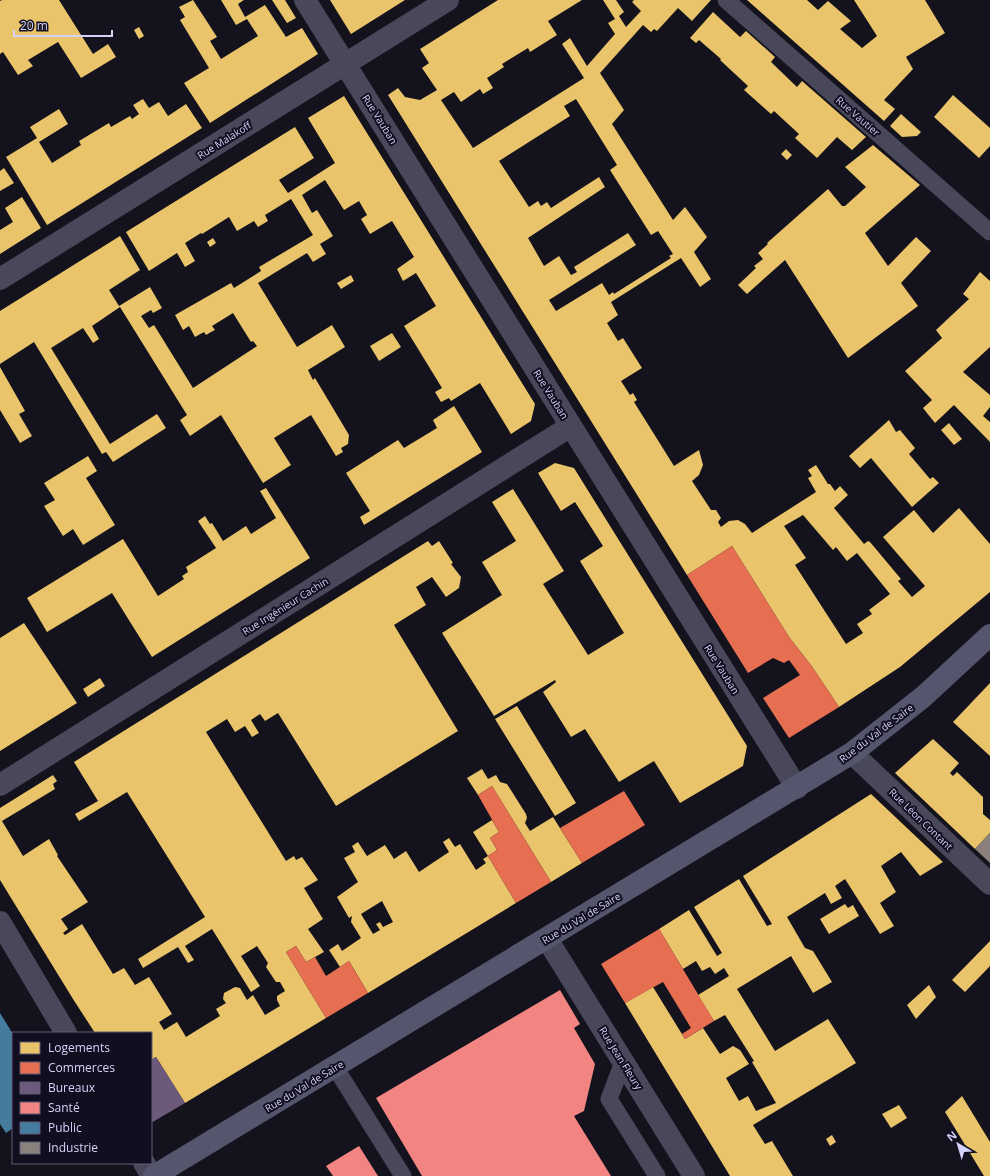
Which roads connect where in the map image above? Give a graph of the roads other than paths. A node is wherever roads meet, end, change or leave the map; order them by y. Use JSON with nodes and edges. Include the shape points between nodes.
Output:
{"nodes":[{"id":1,"x":305,"y":0,"type":"edge"},
{"id":2,"x":448,"y":0,"type":"edge"},
{"id":3,"x":726,"y":0,"type":"edge"},
{"id":4,"x":345,"y":64,"type":"junction"},
{"id":5,"x":990,"y":232,"type":"edge"},
{"id":6,"x":0,"y":279,"type":"edge"},
{"id":7,"x":571,"y":426,"type":"junction"},
{"id":8,"x":990,"y":635,"type":"edge"},
{"id":9,"x":852,"y":753,"type":"junction"},
{"id":10,"x":0,"y":785,"type":"edge"},
{"id":11,"x":797,"y":788,"type":"junction"},
{"id":12,"x":990,"y":884,"type":"edge"},
{"id":13,"x":0,"y":922,"type":"edge"},
{"id":14,"x":547,"y":939,"type":"junction"},
{"id":15,"x":65,"y":1032,"type":"edge"},
{"id":16,"x":623,"y":1062,"type":"junction"},
{"id":17,"x":335,"y":1067,"type":"junction"},
{"id":18,"x":145,"y":1164,"type":"edge"},
{"id":19,"x":153,"y":1176,"type":"edge"},
{"id":20,"x":403,"y":1176,"type":"edge"},
{"id":21,"x":657,"y":1176,"type":"edge"},
{"id":22,"x":694,"y":1176,"type":"edge"}],
"edges":[{"from":1,"to":4,"type":"street","name":"Rue Vauban"},
{"from":2,"to":4,"type":"street","name":"Rue Malakoff"},
{"from":3,"to":5,"type":"lane","name":"Rue Vautier"},
{"from":4,"to":6,"type":"street","name":"Rue Malakoff"},
{"from":4,"to":7,"type":"street","name":"Rue Vauban"},
{"from":7,"to":10,"type":"street","name":"Rue Ingénieur Cachin"},
{"from":7,"to":11,"type":"street","name":"Rue Vauban"},
{"from":8,"to":9,"type":"main road","name":"Rue du Val de Saire","via":[[923,697]]},
{"from":9,"to":11,"type":"main road","name":"Rue du Val de Saire"},
{"from":9,"to":12,"type":"street","name":"Rue Léon Contant"},
{"from":11,"to":14,"type":"main road","name":"Rue du Val de Saire"},
{"from":13,"to":15,"type":"street"},
{"from":14,"to":16,"type":"street","name":"Rue Jean Fleury"},
{"from":14,"to":17,"type":"main road","name":"Rue du Val de Saire"},
{"from":16,"to":21,"type":"lane","via":[[609,1099]]},
{"from":16,"to":22,"type":"street","name":"Rue Jean Fleury"},
{"from":17,"to":19,"type":"main road","name":"Rue du Val de Saire"},
{"from":17,"to":20,"type":"lane"},
{"from":18,"to":19,"type":"street"}]}
